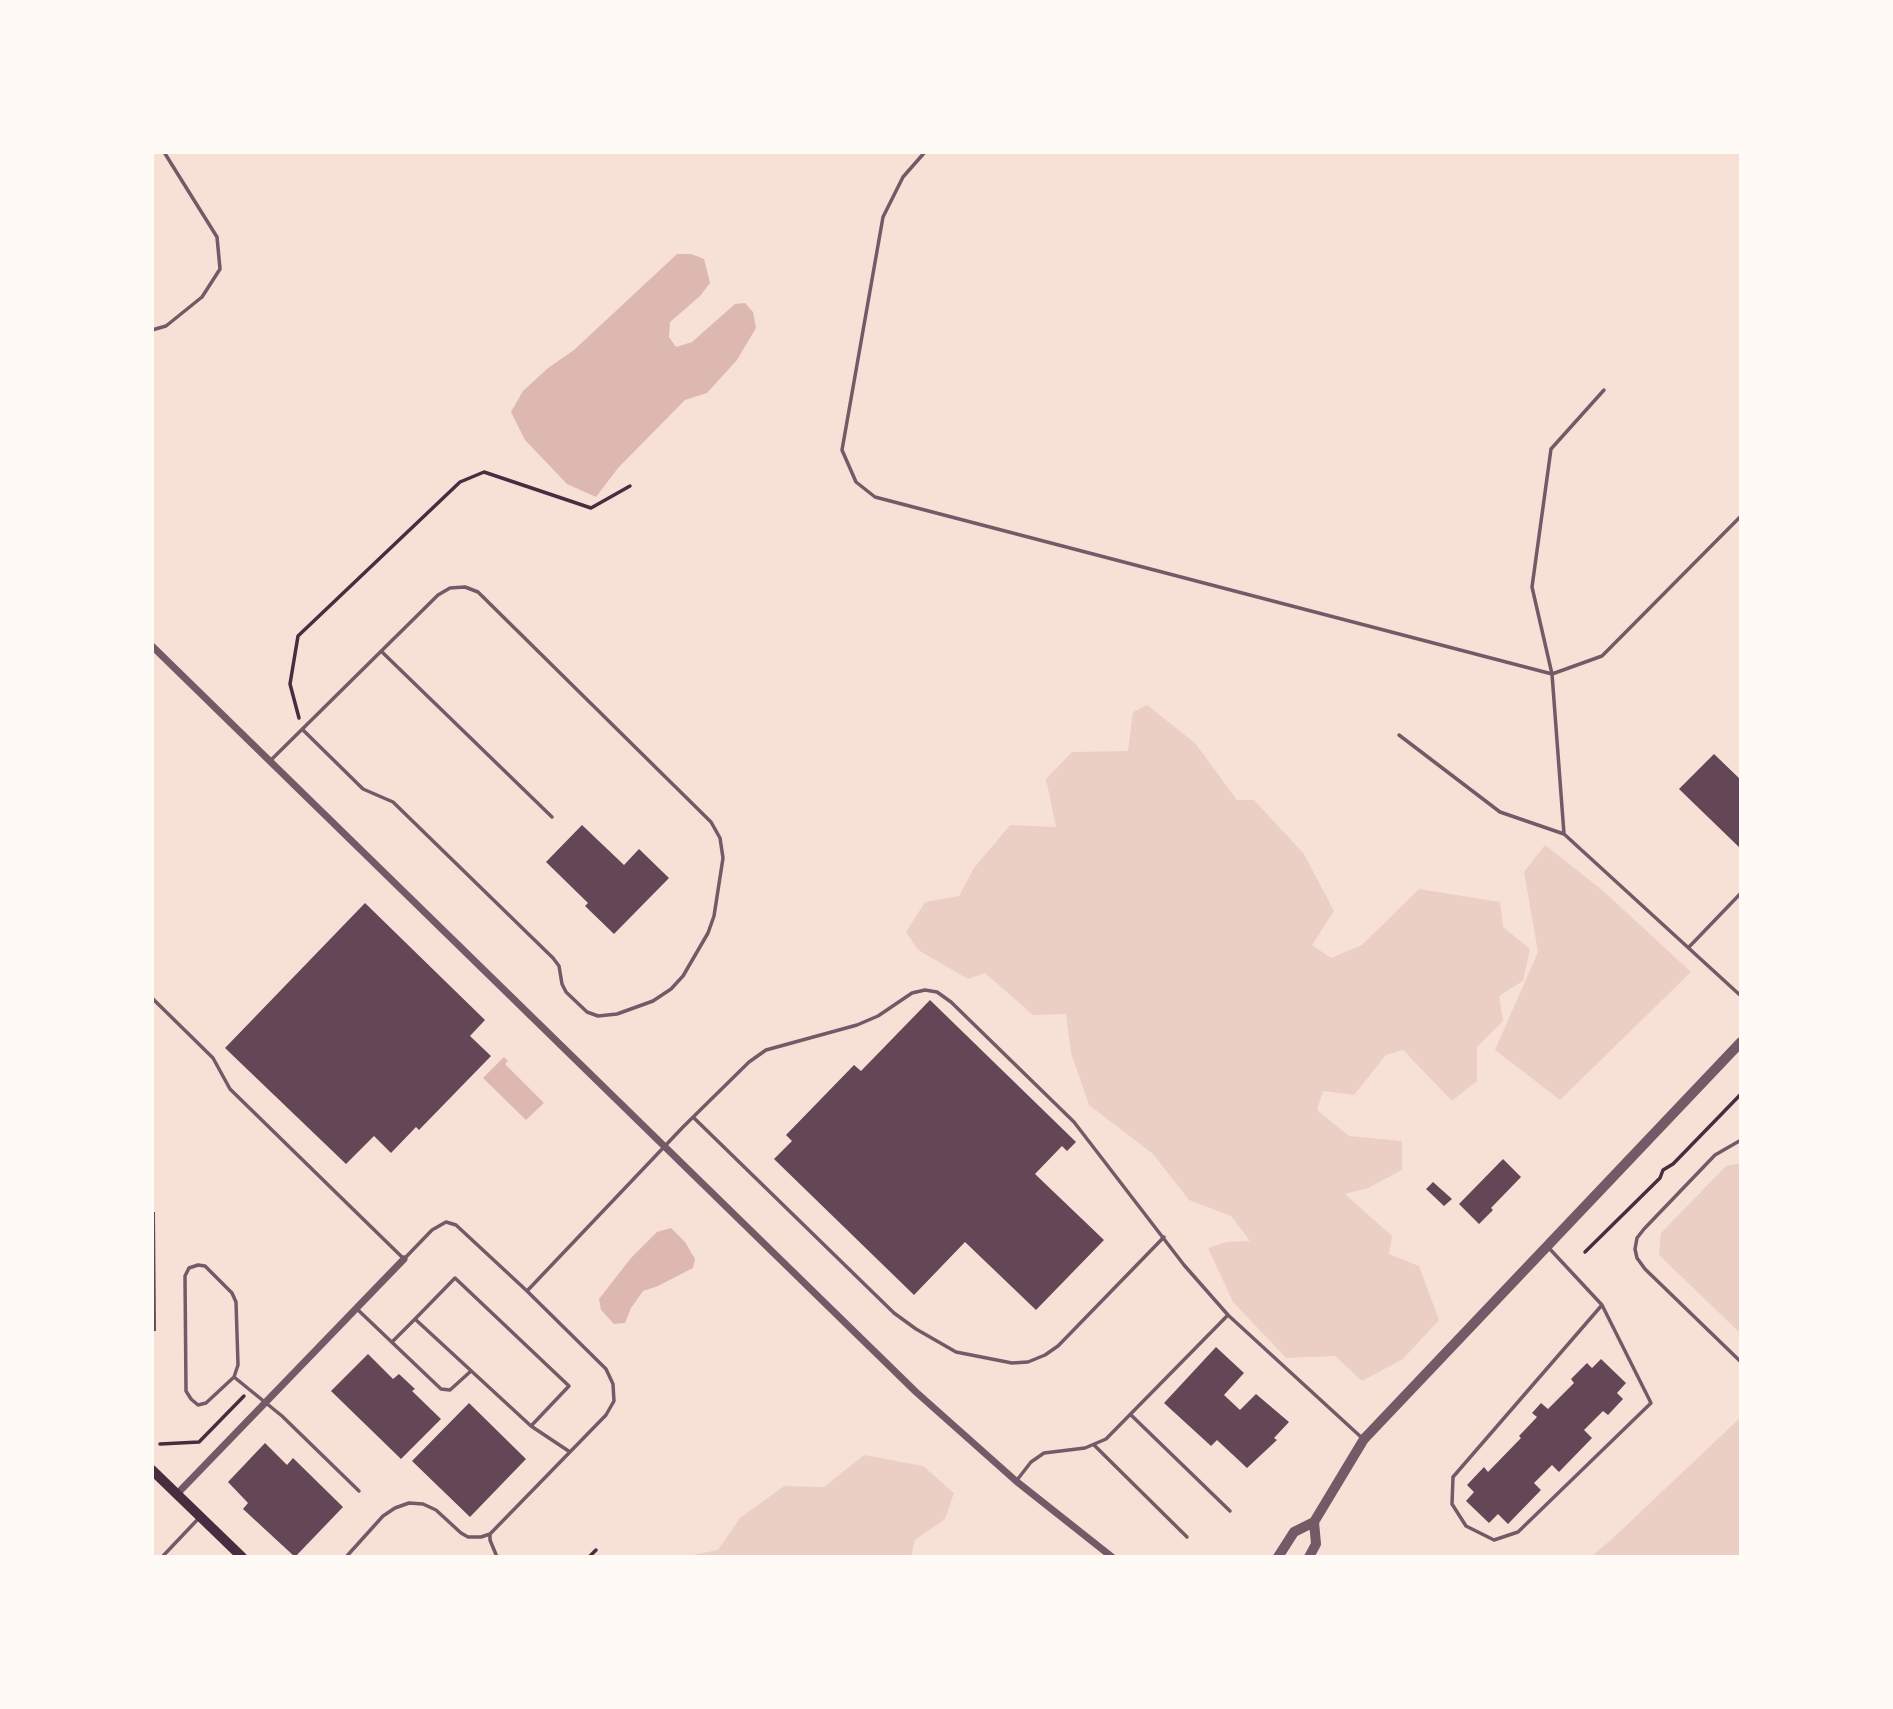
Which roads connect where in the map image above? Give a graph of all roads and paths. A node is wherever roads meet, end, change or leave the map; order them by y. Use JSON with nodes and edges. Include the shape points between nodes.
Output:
{"nodes":[{"id":1,"x":164,"y":152,"type":"edge"},
{"id":2,"x":925,"y":152,"type":"edge"},
{"id":3,"x":152,"y":330,"type":"edge"},
{"id":4,"x":1604,"y":390,"type":"dead end"},
{"id":5,"x":630,"y":486,"type":"dead end"},
{"id":6,"x":1741,"y":516,"type":"edge"},
{"id":7,"x":152,"y":646,"type":"edge"},
{"id":8,"x":381,"y":651,"type":"junction"},
{"id":9,"x":1552,"y":674,"type":"junction"},
{"id":10,"x":303,"y":730,"type":"junction"},
{"id":11,"x":1399,"y":735,"type":"dead end"},
{"id":12,"x":269,"y":762,"type":"junction"},
{"id":13,"x":552,"y":817,"type":"dead end"},
{"id":14,"x":1564,"y":834,"type":"junction"},
{"id":15,"x":1741,"y":893,"type":"edge"},
{"id":16,"x":1688,"y":947,"type":"junction"},
{"id":17,"x":1741,"y":996,"type":"edge"},
{"id":18,"x":152,"y":998,"type":"edge"},
{"id":19,"x":1741,"y":1042,"type":"edge"},
{"id":20,"x":1741,"y":1094,"type":"edge"},
{"id":21,"x":693,"y":1117,"type":"junction"},
{"id":22,"x":1741,"y":1140,"type":"edge"},
{"id":23,"x":664,"y":1146,"type":"junction"},
{"id":24,"x":1164,"y":1237,"type":"junction"},
{"id":25,"x":1547,"y":1245,"type":"junction"},
{"id":26,"x":1585,"y":1252,"type":"dead end"},
{"id":27,"x":404,"y":1259,"type":"junction"},
{"id":28,"x":527,"y":1292,"type":"junction"},
{"id":29,"x":1602,"y":1305,"type":"junction"},
{"id":30,"x":357,"y":1309,"type":"junction"},
{"id":31,"x":1228,"y":1315,"type":"junction"},
{"id":32,"x":415,"y":1319,"type":"junction"},
{"id":33,"x":392,"y":1342,"type":"junction"},
{"id":34,"x":1741,"y":1362,"type":"edge"},
{"id":35,"x":471,"y":1371,"type":"junction"},
{"id":36,"x":234,"y":1377,"type":"junction"},
{"id":37,"x":249,"y":1390,"type":"junction"},
{"id":38,"x":265,"y":1404,"type":"junction"},
{"id":39,"x":1131,"y":1415,"type":"junction"},
{"id":40,"x":531,"y":1426,"type":"junction"},
{"id":41,"x":1364,"y":1439,"type":"junction"},
{"id":42,"x":160,"y":1444,"type":"dead end"},
{"id":43,"x":1094,"y":1445,"type":"junction"},
{"id":44,"x":569,"y":1452,"type":"junction"},
{"id":45,"x":152,"y":1470,"type":"edge"},
{"id":46,"x":1016,"y":1481,"type":"junction"},
{"id":47,"x":359,"y":1491,"type":"dead end"},
{"id":48,"x":177,"y":1494,"type":"junction"},
{"id":49,"x":1230,"y":1511,"type":"dead end"},
{"id":50,"x":201,"y":1517,"type":"junction"},
{"id":51,"x":1314,"y":1522,"type":"junction"},
{"id":52,"x":490,"y":1534,"type":"junction"},
{"id":53,"x":1187,"y":1537,"type":"dead end"},
{"id":54,"x":596,"y":1550,"type":"dead end"},
{"id":55,"x":1113,"y":1556,"type":"edge"},
{"id":56,"x":162,"y":1557,"type":"edge"},
{"id":57,"x":242,"y":1557,"type":"edge"},
{"id":58,"x":346,"y":1557,"type":"edge"},
{"id":59,"x":497,"y":1557,"type":"edge"},
{"id":60,"x":589,"y":1557,"type":"edge"},
{"id":61,"x":1278,"y":1557,"type":"edge"},
{"id":62,"x":1309,"y":1557,"type":"edge"}],
"edges":[{"from":1,"to":3,"type":"lane","via":[[217,237],[220,269],[202,297],[166,326]]},
{"from":2,"to":9,"type":"lane","via":[[903,177],[883,217],[842,450],[856,482],[875,498]]},
{"from":4,"to":9,"type":"lane","via":[[1551,449],[1532,587]]},
{"from":5,"to":10,"type":"path","via":[[591,508],[484,472],[460,482],[298,636],[290,684]]},
{"from":6,"to":9,"type":"lane","via":[[1602,656]]},
{"from":7,"to":12,"type":"street"},
{"from":8,"to":10,"type":"lane"},
{"from":8,"to":10,"type":"lane","via":[[438,595],[450,588],[478,592],[712,822],[723,858],[714,916],[683,976],[671,989],[617,1014],[587,1012],[566,992],[553,958],[393,802],[363,789]]},
{"from":8,"to":13,"type":"lane"},
{"from":9,"to":14,"type":"lane"},
{"from":10,"to":12,"type":"lane"},
{"from":11,"to":14,"type":"lane","via":[[1500,812]]},
{"from":12,"to":23,"type":"street"},
{"from":14,"to":16,"type":"lane"},
{"from":15,"to":16,"type":"lane"},
{"from":16,"to":17,"type":"lane"},
{"from":18,"to":27,"type":"lane","via":[[213,1058],[230,1089]]},
{"from":19,"to":25,"type":"street"},
{"from":20,"to":26,"type":"path"},
{"from":21,"to":23,"type":"lane"},
{"from":21,"to":24,"type":"lane","via":[[894,1313],[956,1352],[1012,1363],[1045,1355]]},
{"from":21,"to":24,"type":"lane","via":[[766,1050],[857,1026],[912,993],[937,992],[1074,1122]]},
{"from":22,"to":34,"type":"lane","via":[[1706,1164],[1644,1229],[1635,1249],[1645,1269]]},
{"from":23,"to":28,"type":"lane"},
{"from":23,"to":46,"type":"street","via":[[916,1392]]},
{"from":24,"to":31,"type":"lane"},
{"from":25,"to":29,"type":"lane"},
{"from":25,"to":41,"type":"street"},
{"from":27,"to":28,"type":"lane","via":[[446,1222],[456,1225]]},
{"from":27,"to":30,"type":"street"},
{"from":28,"to":44,"type":"lane","via":[[606,1369],[614,1384],[614,1401],[606,1415]]},
{"from":29,"to":29,"type":"lane","via":[[1651,1403],[1518,1532],[1494,1540],[1466,1526],[1452,1504],[1453,1477]]},
{"from":30,"to":33,"type":"lane"},
{"from":30,"to":38,"type":"street"},
{"from":31,"to":39,"type":"lane"},
{"from":31,"to":41,"type":"lane"},
{"from":32,"to":33,"type":"lane"},
{"from":32,"to":35,"type":"lane"},
{"from":32,"to":40,"type":"lane","via":[[455,1278],[569,1386]]},
{"from":33,"to":35,"type":"lane","via":[[441,1389],[450,1390]]},
{"from":35,"to":40,"type":"lane"},
{"from":36,"to":36,"type":"lane","via":[[238,1365],[236,1302],[205,1266],[198,1265],[184,1276],[186,1391],[198,1405],[206,1403]]},
{"from":36,"to":37,"type":"lane"},
{"from":37,"to":38,"type":"lane"},
{"from":37,"to":42,"type":"path","via":[[199,1442]]},
{"from":38,"to":47,"type":"lane"},
{"from":38,"to":48,"type":"street"},
{"from":39,"to":43,"type":"lane"},
{"from":39,"to":49,"type":"lane"},
{"from":40,"to":44,"type":"lane"},
{"from":41,"to":51,"type":"street"},
{"from":43,"to":46,"type":"lane","via":[[1044,1453]]},
{"from":43,"to":53,"type":"lane"},
{"from":44,"to":52,"type":"lane"},
{"from":45,"to":48,"type":"main road"},
{"from":46,"to":55,"type":"street"},
{"from":48,"to":50,"type":"main road"},
{"from":50,"to":56,"type":"lane"},
{"from":50,"to":57,"type":"main road"},
{"from":51,"to":61,"type":"street","via":[[1294,1532]]},
{"from":51,"to":62,"type":"street","via":[[1316,1544]]},
{"from":52,"to":58,"type":"lane","via":[[468,1537],[436,1510],[409,1503],[383,1516]]},
{"from":52,"to":59,"type":"lane"},
{"from":54,"to":60,"type":"path"}]}
